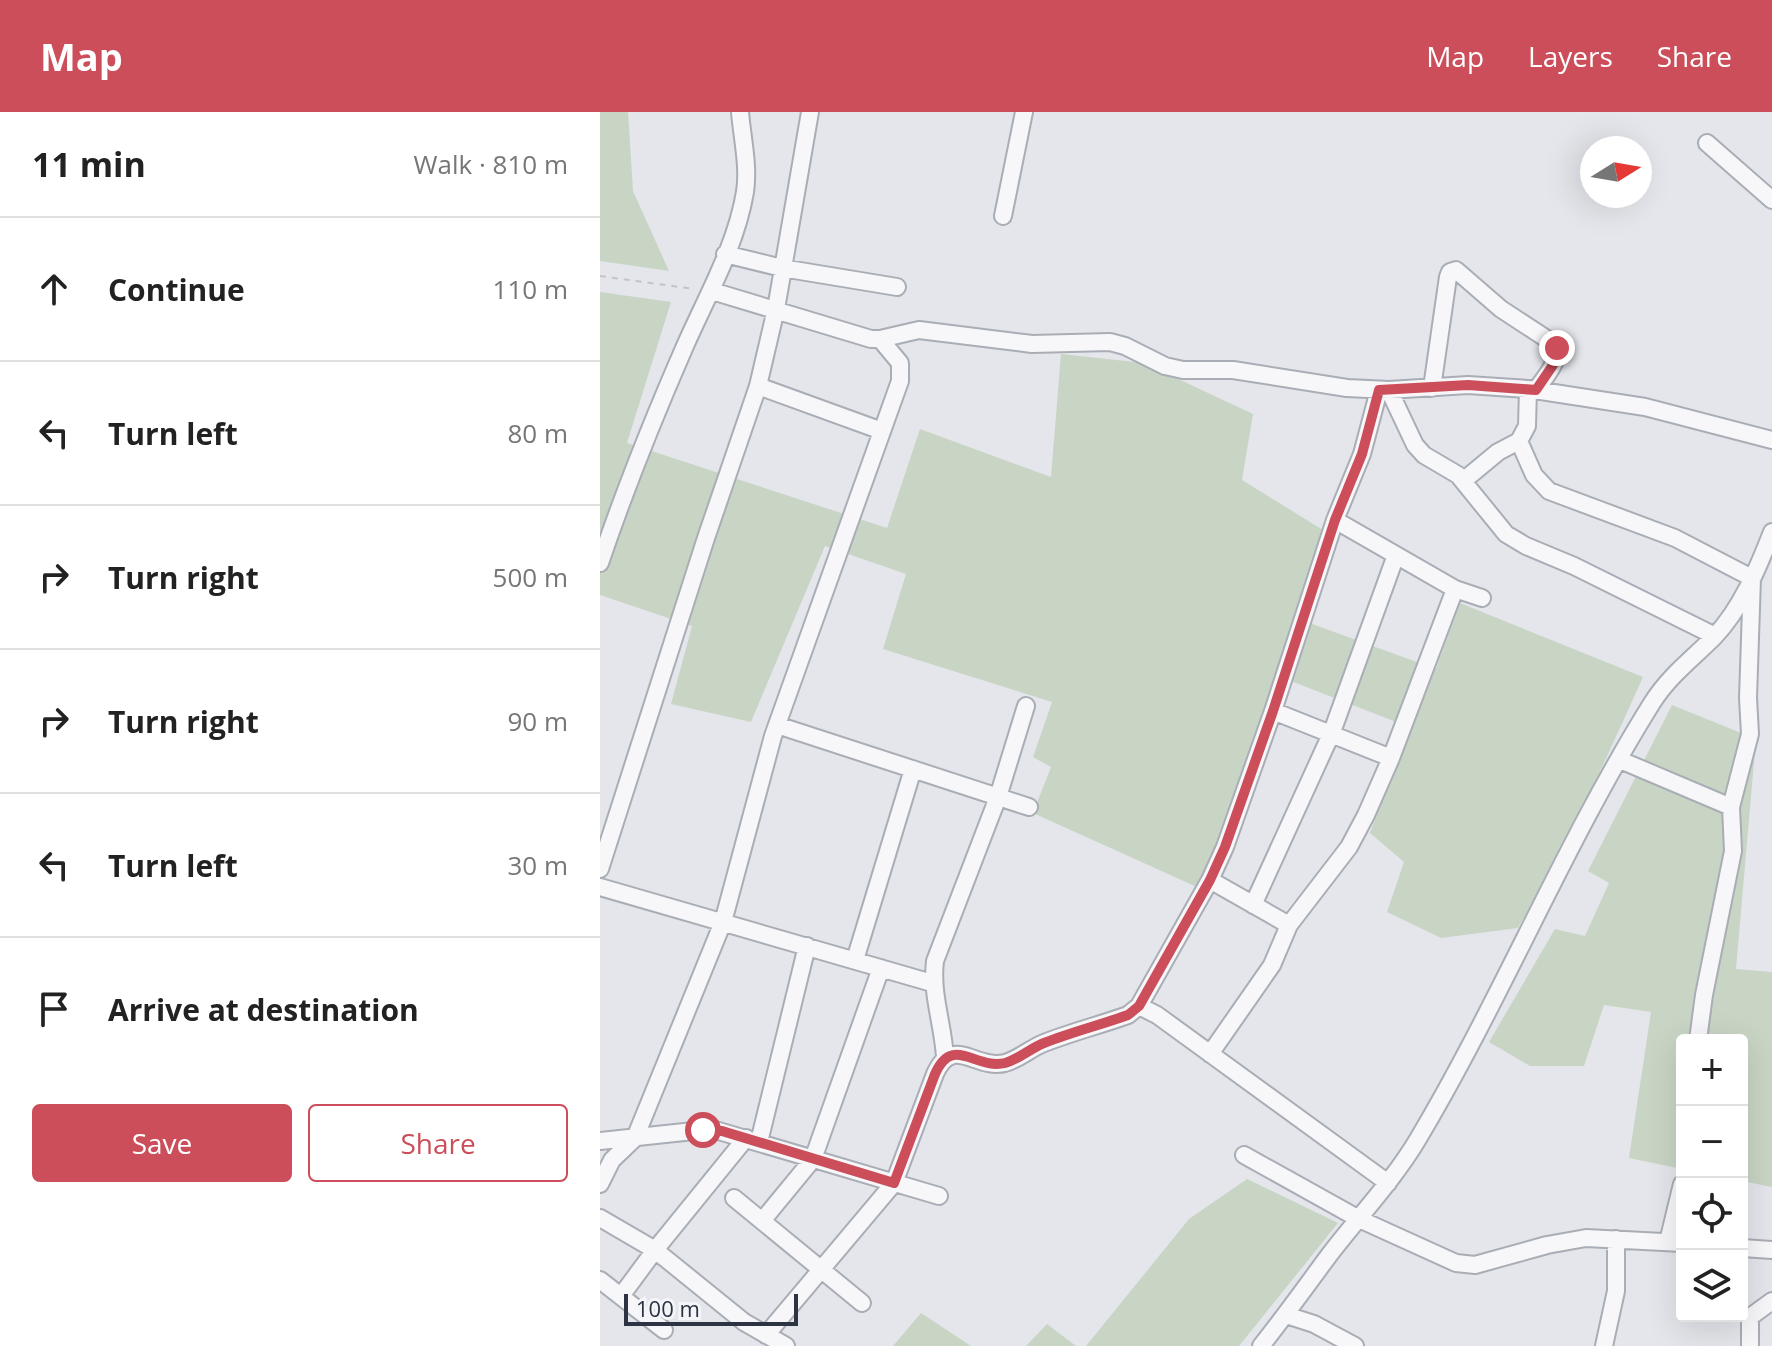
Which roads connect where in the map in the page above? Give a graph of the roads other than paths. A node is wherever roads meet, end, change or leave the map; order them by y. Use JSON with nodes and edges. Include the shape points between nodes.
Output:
{"nodes":[{"id":1,"x":740,"y":112,"type":"edge"},
{"id":2,"x":810,"y":112,"type":"edge"},
{"id":3,"x":1024,"y":112,"type":"edge"},
{"id":4,"x":1707,"y":143,"type":"dead end"},
{"id":5,"x":1772,"y":200,"type":"edge"},
{"id":6,"x":1003,"y":216,"type":"dead end"},
{"id":7,"x":725,"y":254,"type":"junction"},
{"id":8,"x":782,"y":268,"type":"junction"},
{"id":9,"x":897,"y":287,"type":"dead end"},
{"id":10,"x":712,"y":291,"type":"junction"},
{"id":11,"x":776,"y":309,"type":"junction"},
{"id":12,"x":880,"y":339,"type":"junction"},
{"id":13,"x":758,"y":386,"type":"junction"},
{"id":14,"x":1432,"y":388,"type":"junction"},
{"id":15,"x":1532,"y":389,"type":"junction"},
{"id":16,"x":1384,"y":390,"type":"junction"},
{"id":17,"x":882,"y":431,"type":"junction"},
{"id":18,"x":1772,"y":440,"type":"edge"},
{"id":19,"x":1519,"y":441,"type":"junction"},
{"id":20,"x":1463,"y":481,"type":"junction"},
{"id":21,"x":1335,"y":520,"type":"junction"},
{"id":22,"x":1772,"y":532,"type":"edge"},
{"id":23,"x":1396,"y":555,"type":"junction"},
{"id":24,"x":600,"y":563,"type":"edge"},
{"id":25,"x":1752,"y":578,"type":"junction"},
{"id":26,"x":1455,"y":589,"type":"junction"},
{"id":27,"x":1482,"y":598,"type":"dead end"},
{"id":28,"x":1715,"y":636,"type":"junction"},
{"id":29,"x":1026,"y":706,"type":"dead end"},
{"id":30,"x":1273,"y":711,"type":"junction"},
{"id":31,"x":777,"y":725,"type":"junction"},
{"id":32,"x":1332,"y":732,"type":"junction"},
{"id":33,"x":1391,"y":758,"type":"junction"},
{"id":34,"x":1620,"y":760,"type":"junction"},
{"id":35,"x":913,"y":769,"type":"junction"},
{"id":36,"x":998,"y":797,"type":"junction"},
{"id":37,"x":1029,"y":807,"type":"dead end"},
{"id":38,"x":1731,"y":807,"type":"junction"},
{"id":39,"x":600,"y":869,"type":"edge"},
{"id":40,"x":1210,"y":880,"type":"junction"},
{"id":41,"x":600,"y":887,"type":"edge"},
{"id":42,"x":1253,"y":905,"type":"junction"},
{"id":43,"x":723,"y":922,"type":"junction"},
{"id":44,"x":1289,"y":925,"type":"junction"},
{"id":45,"x":807,"y":946,"type":"junction"},
{"id":46,"x":855,"y":960,"type":"junction"},
{"id":47,"x":881,"y":968,"type":"junction"},
{"id":48,"x":932,"y":983,"type":"junction"},
{"id":49,"x":1139,"y":1006,"type":"junction"},
{"id":50,"x":1699,"y":1034,"type":"edge"},
{"id":51,"x":1210,"y":1054,"type":"junction"},
{"id":52,"x":945,"y":1057,"type":"junction"},
{"id":53,"x":635,"y":1138,"type":"junction"},
{"id":54,"x":753,"y":1140,"type":"junction"},
{"id":55,"x":600,"y":1141,"type":"edge"},
{"id":56,"x":1244,"y":1155,"type":"dead end"},
{"id":57,"x":813,"y":1159,"type":"junction"},
{"id":58,"x":894,"y":1183,"type":"junction"},
{"id":59,"x":1388,"y":1183,"type":"junction"},
{"id":60,"x":600,"y":1184,"type":"edge"},
{"id":61,"x":939,"y":1196,"type":"dead end"},
{"id":62,"x":734,"y":1198,"type":"dead end"},
{"id":63,"x":600,"y":1218,"type":"edge"},
{"id":64,"x":1359,"y":1219,"type":"junction"},
{"id":65,"x":762,"y":1221,"type":"junction"},
{"id":66,"x":1616,"y":1239,"type":"junction"},
{"id":67,"x":1675,"y":1242,"type":"edge"},
{"id":68,"x":1748,"y":1248,"type":"edge"},
{"id":69,"x":655,"y":1250,"type":"junction"},
{"id":70,"x":1772,"y":1250,"type":"edge"},
{"id":71,"x":822,"y":1270,"type":"junction"},
{"id":72,"x":600,"y":1280,"type":"edge"},
{"id":73,"x":621,"y":1296,"type":"junction"},
{"id":74,"x":1772,"y":1301,"type":"edge"},
{"id":75,"x":862,"y":1303,"type":"dead end"},
{"id":76,"x":1286,"y":1315,"type":"junction"},
{"id":77,"x":664,"y":1330,"type":"dead end"},
{"id":78,"x":766,"y":1335,"type":"junction"},
{"id":79,"x":786,"y":1346,"type":"edge"},
{"id":80,"x":1261,"y":1346,"type":"edge"},
{"id":81,"x":1355,"y":1346,"type":"edge"},
{"id":82,"x":1604,"y":1346,"type":"edge"},
{"id":83,"x":1750,"y":1346,"type":"edge"}],
"edges":[{"from":1,"to":7,"type":"street","via":[[745,190]]},
{"from":2,"to":8,"type":"street"},
{"from":3,"to":6,"type":"street"},
{"from":4,"to":5,"type":"street"},
{"from":7,"to":8,"type":"street"},
{"from":7,"to":10,"type":"street"},
{"from":8,"to":9,"type":"street"},
{"from":8,"to":11,"type":"street"},
{"from":10,"to":11,"type":"street"},
{"from":10,"to":24,"type":"street","via":[[662,399]]},
{"from":11,"to":12,"type":"street"},
{"from":11,"to":13,"type":"street"},
{"from":12,"to":16,"type":"street","via":[[919,330],[1032,344],[1110,342],[1183,370],[1233,370]]},
{"from":12,"to":17,"type":"street","via":[[902,371]]},
{"from":13,"to":17,"type":"street"},
{"from":13,"to":39,"type":"street"},
{"from":14,"to":15,"type":"street"},
{"from":14,"to":15,"type":"street","via":[[1448,277],[1456,270],[1501,309],[1556,345],[1553,365]]},
{"from":14,"to":16,"type":"street"},
{"from":15,"to":18,"type":"street","via":[[1645,407]]},
{"from":15,"to":19,"type":"street","via":[[1527,426]]},
{"from":16,"to":20,"type":"street","via":[[1415,445]]},
{"from":16,"to":21,"type":"street"},
{"from":17,"to":31,"type":"street"},
{"from":19,"to":20,"type":"street"},
{"from":19,"to":25,"type":"street","via":[[1534,475],[1549,491],[1675,538]]},
{"from":20,"to":28,"type":"street","via":[[1515,540]]},
{"from":21,"to":23,"type":"street"},
{"from":21,"to":30,"type":"street"},
{"from":22,"to":25,"type":"street"},
{"from":23,"to":26,"type":"street"},
{"from":23,"to":32,"type":"street"},
{"from":25,"to":28,"type":"street"},
{"from":25,"to":38,"type":"street","via":[[1750,734]]},
{"from":26,"to":27,"type":"street"},
{"from":26,"to":33,"type":"street"},
{"from":28,"to":34,"type":"street","via":[[1662,688]]},
{"from":29,"to":36,"type":"street"},
{"from":30,"to":32,"type":"street"},
{"from":30,"to":40,"type":"street"},
{"from":31,"to":35,"type":"street"},
{"from":31,"to":43,"type":"street"},
{"from":32,"to":33,"type":"street"},
{"from":32,"to":42,"type":"street"},
{"from":33,"to":44,"type":"street","via":[[1349,847]]},
{"from":34,"to":38,"type":"street"},
{"from":34,"to":59,"type":"street","via":[[1440,1102]]},
{"from":35,"to":36,"type":"street"},
{"from":35,"to":46,"type":"street"},
{"from":36,"to":37,"type":"street"},
{"from":36,"to":48,"type":"street","via":[[935,961]]},
{"from":38,"to":50,"type":"street","via":[[1733,851]]},
{"from":40,"to":42,"type":"street"},
{"from":40,"to":49,"type":"street"},
{"from":41,"to":43,"type":"street"},
{"from":42,"to":44,"type":"street"},
{"from":43,"to":45,"type":"street"},
{"from":43,"to":53,"type":"street"},
{"from":44,"to":51,"type":"street","via":[[1272,965]]},
{"from":45,"to":46,"type":"street"},
{"from":45,"to":54,"type":"street"},
{"from":46,"to":47,"type":"street"},
{"from":47,"to":48,"type":"street"},
{"from":47,"to":57,"type":"street"},
{"from":48,"to":52,"type":"street"},
{"from":49,"to":51,"type":"street"},
{"from":49,"to":52,"type":"street","via":[[1005,1063]]},
{"from":51,"to":59,"type":"street"},
{"from":52,"to":58,"type":"street"},
{"from":53,"to":54,"type":"street","via":[[712,1129]]},
{"from":53,"to":55,"type":"street"},
{"from":53,"to":60,"type":"street","via":[[612,1160]]},
{"from":54,"to":57,"type":"street"},
{"from":54,"to":69,"type":"street"},
{"from":56,"to":64,"type":"street"},
{"from":57,"to":58,"type":"street"},
{"from":57,"to":65,"type":"street"},
{"from":58,"to":61,"type":"street"},
{"from":58,"to":71,"type":"street"},
{"from":59,"to":64,"type":"street"},
{"from":62,"to":65,"type":"street"},
{"from":63,"to":69,"type":"street"},
{"from":64,"to":66,"type":"street","via":[[1438,1256],[1475,1265],[1569,1240]]},
{"from":64,"to":76,"type":"street"},
{"from":65,"to":71,"type":"street"},
{"from":66,"to":67,"type":"street"},
{"from":66,"to":82,"type":"street","via":[[1616,1291]]},
{"from":68,"to":70,"type":"street"},
{"from":69,"to":73,"type":"street"},
{"from":69,"to":78,"type":"street"},
{"from":71,"to":75,"type":"street"},
{"from":71,"to":78,"type":"street"},
{"from":72,"to":73,"type":"street"},
{"from":73,"to":77,"type":"street"},
{"from":74,"to":83,"type":"street","via":[[1750,1317]]},
{"from":76,"to":80,"type":"street"},
{"from":76,"to":81,"type":"street"},
{"from":78,"to":79,"type":"street"}]}
